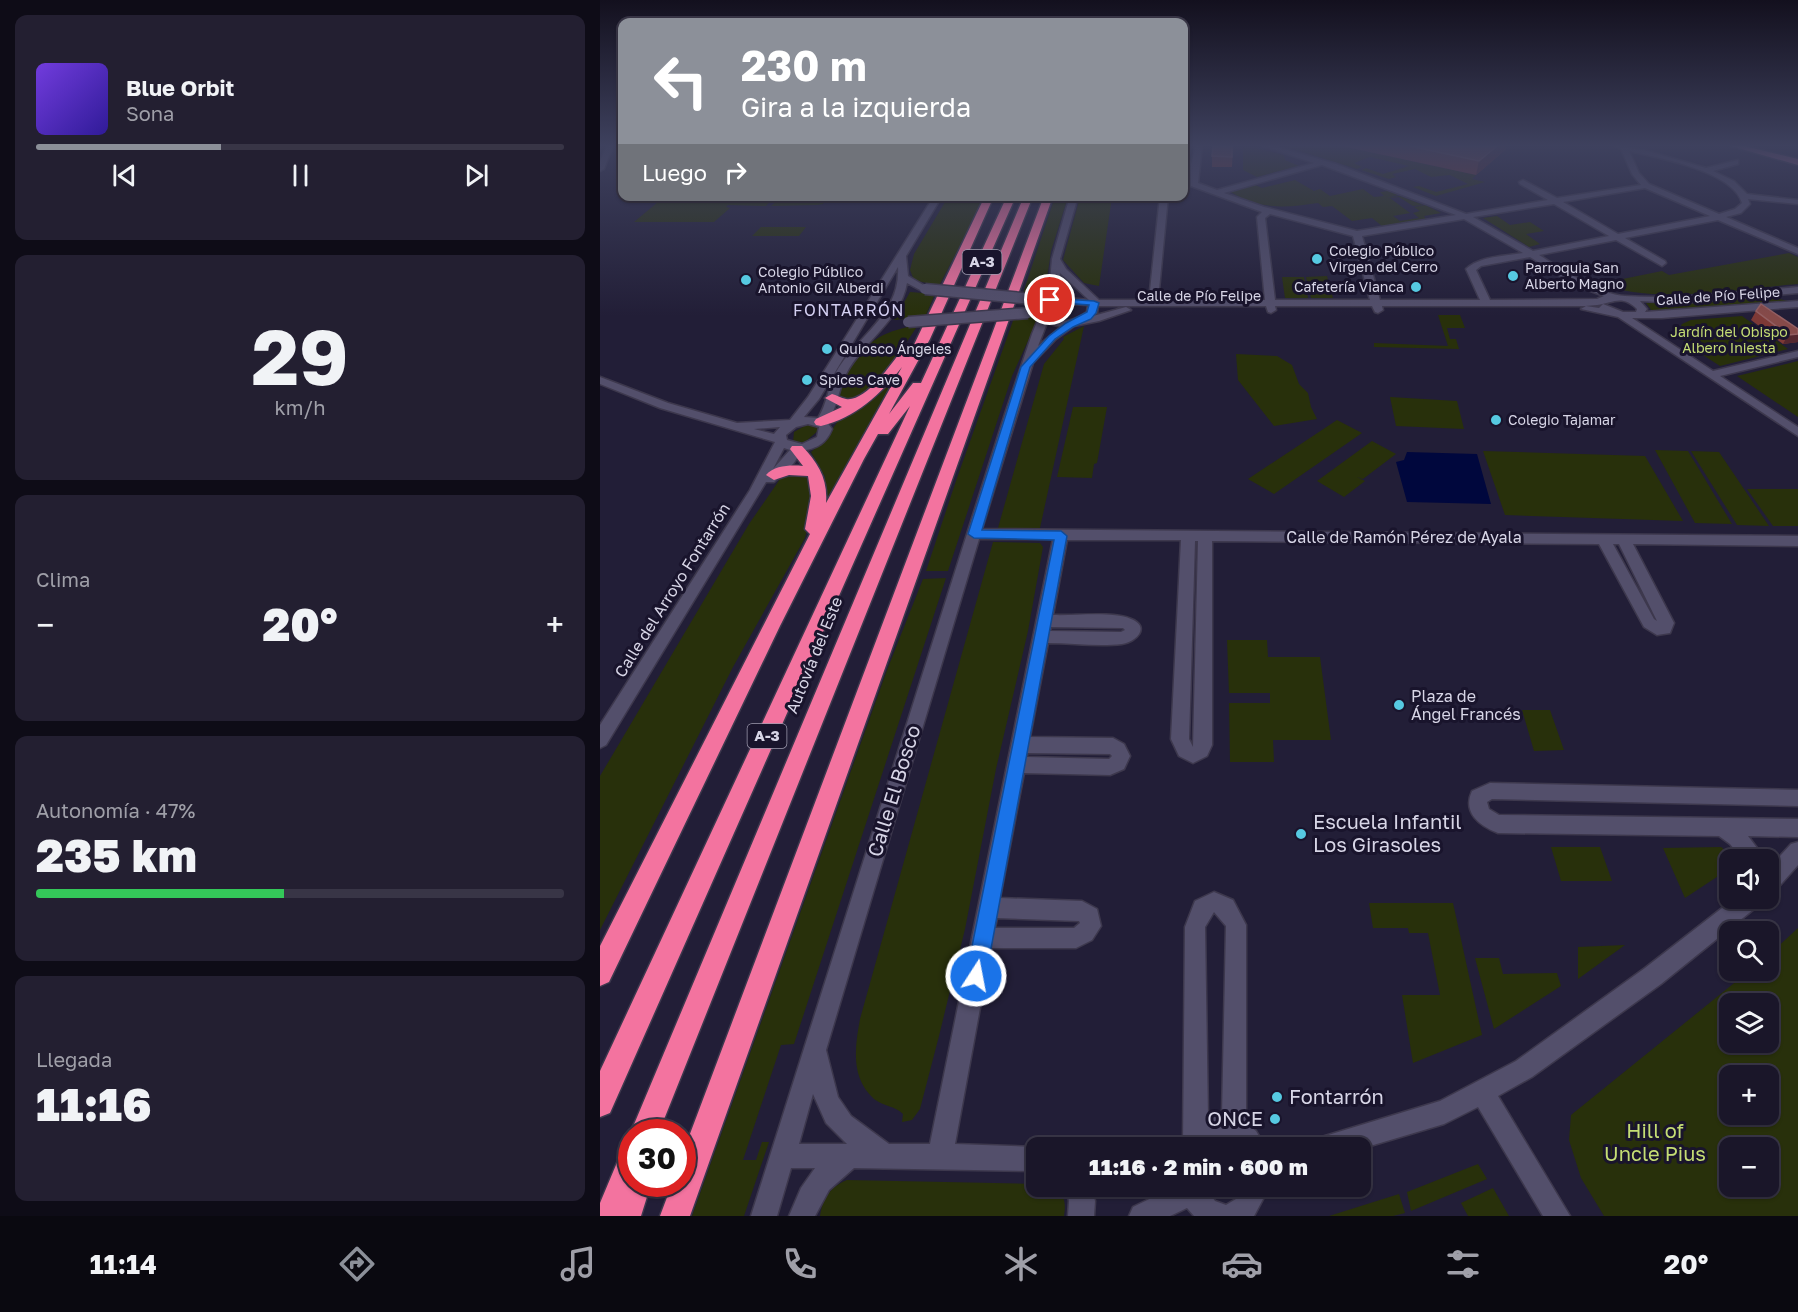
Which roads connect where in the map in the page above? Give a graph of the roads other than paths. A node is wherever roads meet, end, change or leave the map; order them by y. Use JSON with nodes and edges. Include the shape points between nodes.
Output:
{"nodes":[{"id":1,"x":934,"y":203,"type":"edge"},
{"id":2,"x":987,"y":203,"type":"edge"},
{"id":3,"x":1009,"y":203,"type":"edge"},
{"id":4,"x":1026,"y":203,"type":"edge"},
{"id":5,"x":1047,"y":203,"type":"edge"},
{"id":6,"x":1072,"y":203,"type":"edge"},
{"id":7,"x":1163,"y":203,"type":"edge"},
{"id":8,"x":1246,"y":203,"type":"edge"},
{"id":9,"x":1424,"y":203,"type":"edge"},
{"id":10,"x":1545,"y":203,"type":"edge"},
{"id":11,"x":1557,"y":203,"type":"edge"},
{"id":12,"x":1685,"y":203,"type":"edge"},
{"id":13,"x":1744,"y":203,"type":"edge"},
{"id":14,"x":1268,"y":211,"type":"junction"},
{"id":15,"x":1719,"y":217,"type":"junction"},
{"id":16,"x":1464,"y":218,"type":"junction"},
{"id":17,"x":1356,"y":234,"type":"junction"},
{"id":18,"x":1616,"y":236,"type":"junction"},
{"id":19,"x":1798,"y":251,"type":"edge"},
{"id":20,"x":1524,"y":254,"type":"junction"},
{"id":21,"x":902,"y":256,"type":"junction"},
{"id":22,"x":1056,"y":259,"type":"junction"},
{"id":23,"x":1662,"y":263,"type":"dead end"},
{"id":24,"x":1558,"y":273,"type":"junction"},
{"id":25,"x":904,"y":278,"type":"junction"},
{"id":26,"x":1573,"y":287,"type":"junction"},
{"id":27,"x":925,"y":289,"type":"junction"},
{"id":28,"x":1082,"y":289,"type":"junction"},
{"id":29,"x":903,"y":290,"type":"junction"},
{"id":30,"x":1798,"y":290,"type":"edge"},
{"id":31,"x":1760,"y":293,"type":"junction"},
{"id":32,"x":1052,"y":296,"type":"junction"},
{"id":33,"x":1621,"y":297,"type":"junction"},
{"id":34,"x":875,"y":299,"type":"junction"},
{"id":35,"x":939,"y":301,"type":"junction"},
{"id":36,"x":1153,"y":301,"type":"junction"},
{"id":37,"x":1599,"y":302,"type":"junction"},
{"id":38,"x":1486,"y":303,"type":"junction"},
{"id":39,"x":1798,"y":303,"type":"edge"},
{"id":40,"x":1127,"y":306,"type":"junction"},
{"id":41,"x":1093,"y":307,"type":"junction"},
{"id":42,"x":1271,"y":307,"type":"junction"},
{"id":43,"x":1377,"y":307,"type":"junction"},
{"id":44,"x":867,"y":312,"type":"junction"},
{"id":45,"x":1616,"y":313,"type":"junction"},
{"id":46,"x":1046,"y":314,"type":"junction"},
{"id":47,"x":1639,"y":314,"type":"junction"},
{"id":48,"x":1662,"y":315,"type":"junction"},
{"id":49,"x":908,"y":322,"type":"junction"},
{"id":50,"x":1074,"y":323,"type":"junction"},
{"id":51,"x":883,"y":324,"type":"junction"},
{"id":52,"x":1654,"y":326,"type":"junction"},
{"id":53,"x":870,"y":335,"type":"junction"},
{"id":54,"x":1798,"y":354,"type":"edge"},
{"id":55,"x":1026,"y":367,"type":"junction"},
{"id":56,"x":933,"y":370,"type":"junction"},
{"id":57,"x":1713,"y":374,"type":"junction"},
{"id":58,"x":600,"y":380,"type":"edge"},
{"id":59,"x":832,"y":398,"type":"junction"},
{"id":60,"x":867,"y":399,"type":"junction"},
{"id":61,"x":821,"y":422,"type":"junction"},
{"id":62,"x":794,"y":423,"type":"junction"},
{"id":63,"x":733,"y":426,"type":"junction"},
{"id":64,"x":1798,"y":432,"type":"edge"},
{"id":65,"x":780,"y":441,"type":"junction"},
{"id":66,"x":797,"y":449,"type":"junction"},
{"id":67,"x":815,"y":473,"type":"junction"},
{"id":68,"x":774,"y":476,"type":"junction"},
{"id":69,"x":756,"y":490,"type":"junction"},
{"id":70,"x":835,"y":502,"type":"junction"},
{"id":71,"x":974,"y":534,"type":"junction"},
{"id":72,"x":1061,"y":536,"type":"junction"},
{"id":73,"x":1188,"y":536,"type":"junction"},
{"id":74,"x":1205,"y":536,"type":"junction"},
{"id":75,"x":1603,"y":539,"type":"junction"},
{"id":76,"x":1624,"y":540,"type":"junction"},
{"id":77,"x":1798,"y":541,"type":"edge"},
{"id":78,"x":807,"y":558,"type":"junction"},
{"id":79,"x":600,"y":740,"type":"edge"},
{"id":80,"x":1021,"y":744,"type":"junction"},
{"id":81,"x":1017,"y":765,"type":"junction"},
{"id":82,"x":1798,"y":798,"type":"edge"},
{"id":83,"x":1722,"y":827,"type":"junction"},
{"id":84,"x":1798,"y":828,"type":"edge"},
{"id":85,"x":1746,"y":849,"type":"edge"},
{"id":86,"x":1798,"y":851,"type":"edge"},
{"id":87,"x":1779,"y":872,"type":"edge"},
{"id":88,"x":989,"y":908,"type":"junction"},
{"id":89,"x":1738,"y":909,"type":"edge"},
{"id":90,"x":983,"y":938,"type":"junction"},
{"id":91,"x":600,"y":973,"type":"edge"},
{"id":92,"x":816,"y":1047,"type":"junction"},
{"id":93,"x":671,"y":1070,"type":"junction"},
{"id":94,"x":1482,"y":1091,"type":"junction"},
{"id":95,"x":600,"y":1103,"type":"edge"},
{"id":96,"x":650,"y":1119,"type":"edge"},
{"id":97,"x":656,"y":1119,"type":"edge"},
{"id":98,"x":1234,"y":1128,"type":"junction"},
{"id":99,"x":1195,"y":1137,"type":"edge"},
{"id":100,"x":1202,"y":1137,"type":"edge"},
{"id":101,"x":1247,"y":1137,"type":"edge"},
{"id":102,"x":1361,"y":1137,"type":"edge"},
{"id":103,"x":884,"y":1155,"type":"junction"},
{"id":104,"x":782,"y":1156,"type":"junction"},
{"id":105,"x":850,"y":1156,"type":"junction"},
{"id":106,"x":940,"y":1156,"type":"junction"},
{"id":107,"x":1026,"y":1159,"type":"edge"},
{"id":108,"x":618,"y":1197,"type":"edge"},
{"id":109,"x":632,"y":1197,"type":"edge"},
{"id":110,"x":1081,"y":1197,"type":"edge"},
{"id":111,"x":1176,"y":1197,"type":"edge"},
{"id":112,"x":1196,"y":1197,"type":"edge"},
{"id":113,"x":1254,"y":1197,"type":"edge"},
{"id":114,"x":610,"y":1216,"type":"edge"},
{"id":115,"x":626,"y":1216,"type":"edge"},
{"id":116,"x":675,"y":1216,"type":"edge"},
{"id":117,"x":764,"y":1216,"type":"edge"},
{"id":118,"x":802,"y":1216,"type":"edge"},
{"id":119,"x":1081,"y":1216,"type":"edge"},
{"id":120,"x":1142,"y":1216,"type":"edge"},
{"id":121,"x":1221,"y":1216,"type":"edge"},
{"id":122,"x":1231,"y":1216,"type":"edge"},
{"id":123,"x":1557,"y":1216,"type":"edge"}],
"edges":[{"from":1,"to":21,"type":"street"},
{"from":2,"to":35,"type":"highway"},
{"from":3,"to":56,"type":"highway","name":"Autovía del Este","number":"A-3"},
{"from":4,"to":93,"type":"highway","name":"Autovía del Este","number":"A-3"},
{"from":5,"to":116,"type":"highway"},
{"from":6,"to":22,"type":"street"},
{"from":7,"to":36,"type":"street"},
{"from":8,"to":14,"type":"street"},
{"from":9,"to":16,"type":"street"},
{"from":10,"to":16,"type":"street"},
{"from":11,"to":18,"type":"street"},
{"from":12,"to":15,"type":"street"},
{"from":13,"to":15,"type":"street","via":[[1743,207]]},
{"from":14,"to":17,"type":"street"},
{"from":14,"to":42,"type":"street","via":[[1261,217]]},
{"from":15,"to":18,"type":"street"},
{"from":15,"to":19,"type":"street"},
{"from":16,"to":17,"type":"street"},
{"from":16,"to":20,"type":"street"},
{"from":17,"to":43,"type":"street"},
{"from":18,"to":20,"type":"street"},
{"from":18,"to":23,"type":"street"},
{"from":20,"to":24,"type":"street"},
{"from":20,"to":26,"type":"street"},
{"from":20,"to":38,"type":"street","via":[[1471,269]]},
{"from":21,"to":25,"type":"street"},
{"from":21,"to":34,"type":"street"},
{"from":22,"to":28,"type":"street"},
{"from":22,"to":32,"type":"street"},
{"from":24,"to":26,"type":"street"},
{"from":24,"to":33,"type":"street"},
{"from":25,"to":27,"type":"street"},
{"from":25,"to":29,"type":"street"},
{"from":26,"to":37,"type":"street"},
{"from":27,"to":29,"type":"street"},
{"from":27,"to":32,"type":"street","bridge":true,"via":[[1033,299]]},
{"from":28,"to":32,"type":"street","name":"Calle de Pío Felipe"},
{"from":28,"to":40,"type":"street","name":"Calle de Pío Felipe"},
{"from":28,"to":41,"type":"street","via":[[1090,293]]},
{"from":29,"to":34,"type":"street"},
{"from":29,"to":51,"type":"street","via":[[896,309]]},
{"from":30,"to":31,"type":"street","name":"Calle de Pío Felipe"},
{"from":31,"to":33,"type":"street","name":"Calle de Pío Felipe","via":[[1681,300]]},
{"from":31,"to":39,"type":"street","name":"Calle de Pío Felipe"},
{"from":32,"to":41,"type":"street","name":"Calle de Pío Felipe"},
{"from":32,"to":46,"type":"street"},
{"from":33,"to":37,"type":"street","name":"Calle de Pío Felipe"},
{"from":33,"to":47,"type":"street","via":[[1639,304]]},
{"from":34,"to":44,"type":"street"},
{"from":35,"to":60,"type":"highway","via":[[920,335]]},
{"from":35,"to":70,"type":"highway","via":[[924,339]]},
{"from":36,"to":40,"type":"street","name":"Calle de Pío Felipe"},
{"from":36,"to":42,"type":"street","name":"Calle de Pío Felipe"},
{"from":37,"to":38,"type":"street","name":"Calle de Pío Felipe"},
{"from":37,"to":45,"type":"street"},
{"from":38,"to":43,"type":"street","name":"Calle de Pío Felipe"},
{"from":39,"to":48,"type":"street","name":"Calle de Pío Felipe"},
{"from":40,"to":41,"type":"street","name":"Calle de Pío Felipe"},
{"from":40,"to":42,"type":"street","name":"Calle de Pío Felipe"},
{"from":40,"to":50,"type":"street","name":"Calle de Pío Felipe"},
{"from":41,"to":46,"type":"street","name":"Calle de Pío Felipe"},
{"from":41,"to":50,"type":"street","via":[[1087,318]]},
{"from":42,"to":43,"type":"street","name":"Calle de Pío Felipe"},
{"from":43,"to":45,"type":"street","name":"Calle de Pío Felipe","via":[[1588,309]]},
{"from":44,"to":51,"type":"street"},
{"from":44,"to":62,"type":"street"},
{"from":45,"to":47,"type":"street","name":"Calle de Pío Felipe"},
{"from":45,"to":57,"type":"street"},
{"from":46,"to":49,"type":"street","name":"Calle de Pío Felipe","bridge":true},
{"from":46,"to":50,"type":"street","name":"Calle de Pío Felipe","via":[[1054,323]]},
{"from":46,"to":55,"type":"street","name":"Calle El Bosco"},
{"from":47,"to":48,"type":"street","name":"Calle de Pío Felipe"},
{"from":47,"to":52,"type":"street"},
{"from":48,"to":52,"type":"street","via":[[1654,319]]},
{"from":49,"to":51,"type":"street"},
{"from":49,"to":53,"type":"street"},
{"from":50,"to":55,"type":"street","name":"Calle El Bosco","via":[[1046,343]]},
{"from":51,"to":53,"type":"street"},
{"from":52,"to":57,"type":"street"},
{"from":53,"to":59,"type":"street","via":[[840,375]]},
{"from":54,"to":57,"type":"street"},
{"from":55,"to":71,"type":"street","name":"Calle El Bosco"},
{"from":56,"to":70,"type":"highway","via":[[889,423]]},
{"from":56,"to":95,"type":"highway","name":"Autovía del Este","number":"A-3"},
{"from":57,"to":64,"type":"street"},
{"from":58,"to":63,"type":"street","via":[[652,402]]},
{"from":59,"to":60,"type":"highway","via":[[844,403]]},
{"from":59,"to":61,"type":"street","via":[[829,413]]},
{"from":60,"to":61,"type":"highway"},
{"from":61,"to":62,"type":"street"},
{"from":61,"to":66,"type":"street","via":[[826,429],[822,439]]},
{"from":62,"to":63,"type":"street"},
{"from":62,"to":65,"type":"street","name":"Calle del Arroyo Fontarrón","via":[[782,431]]},
{"from":63,"to":65,"type":"street"},
{"from":65,"to":66,"type":"street"},
{"from":65,"to":69,"type":"street","name":"Calle del Arroyo Fontarrón"},
{"from":66,"to":67,"type":"highway"},
{"from":66,"to":68,"type":"street","name":"Calle del Arroyo Fontarrón"},
{"from":67,"to":68,"type":"highway","via":[[797,469]]},
{"from":67,"to":78,"type":"highway","via":[[820,499]]},
{"from":68,"to":69,"type":"street","name":"Calle del Arroyo Fontarrón"},
{"from":69,"to":79,"type":"street","name":"Calle del Arroyo Fontarrón"},
{"from":70,"to":78,"type":"highway"},
{"from":71,"to":72,"type":"street","name":"Calle de Ramón Pérez de Ayala"},
{"from":71,"to":92,"type":"street","name":"Calle El Bosco"},
{"from":72,"to":73,"type":"street","name":"Calle de Ramón Pérez de Ayala"},
{"from":72,"to":80,"type":"street"},
{"from":73,"to":74,"type":"street","name":"Calle de Ramón Pérez de Ayala"},
{"from":73,"to":74,"type":"street","via":[[1180,739],[1182,748],[1192,755],[1201,751],[1203,745]]},
{"from":74,"to":75,"type":"street","name":"Calle de Ramón Pérez de Ayala"},
{"from":75,"to":76,"type":"street","name":"Calle de Ramón Pérez de Ayala"},
{"from":75,"to":76,"type":"street","via":[[1649,624],[1665,629],[1666,623]]},
{"from":76,"to":77,"type":"street","name":"Calle de Ramón Pérez de Ayala"},
{"from":78,"to":91,"type":"highway"},
{"from":80,"to":81,"type":"street"},
{"from":80,"to":81,"type":"street","via":[[1113,746],[1121,756],[1110,767]]},
{"from":81,"to":88,"type":"street"},
{"from":82,"to":83,"type":"street","via":[[1490,791],[1478,797],[1477,808],[1484,818],[1498,824]]},
{"from":83,"to":84,"type":"street"},
{"from":83,"to":85,"type":"street"},
{"from":86,"to":87,"type":"street"},
{"from":88,"to":90,"type":"street"},
{"from":88,"to":90,"type":"street","via":[[1082,911],[1090,916],[1091,926],[1076,938]]},
{"from":89,"to":94,"type":"street","via":[[1533,1063]]},
{"from":90,"to":106,"type":"street"},
{"from":92,"to":103,"type":"street","via":[[820,1080],[835,1118]]},
{"from":92,"to":104,"type":"street","name":"Calle El Bosco"},
{"from":93,"to":96,"type":"highway","name":"Autovía del Este","number":"A-3"},
{"from":93,"to":97,"type":"highway"},
{"from":94,"to":102,"type":"street","via":[[1444,1112]]},
{"from":94,"to":123,"type":"street"},
{"from":98,"to":99,"type":"street","via":[[1236,925],[1230,910],[1213,902],[1197,915],[1195,927]]},
{"from":98,"to":100,"type":"street","via":[[1220,1126]]},
{"from":98,"to":101,"type":"street"},
{"from":103,"to":105,"type":"street"},
{"from":103,"to":106,"type":"street"},
{"from":104,"to":105,"type":"street"},
{"from":104,"to":117,"type":"street","name":"Calle El Bosco"},
{"from":105,"to":118,"type":"street","via":[[814,1187]]},
{"from":106,"to":107,"type":"street"},
{"from":108,"to":114,"type":"highway"},
{"from":109,"to":115,"type":"highway"},
{"from":110,"to":119,"type":"street"},
{"from":111,"to":120,"type":"street"},
{"from":112,"to":121,"type":"street","via":[[1201,1206]]},
{"from":113,"to":122,"type":"street","via":[[1242,1212]]}]}
